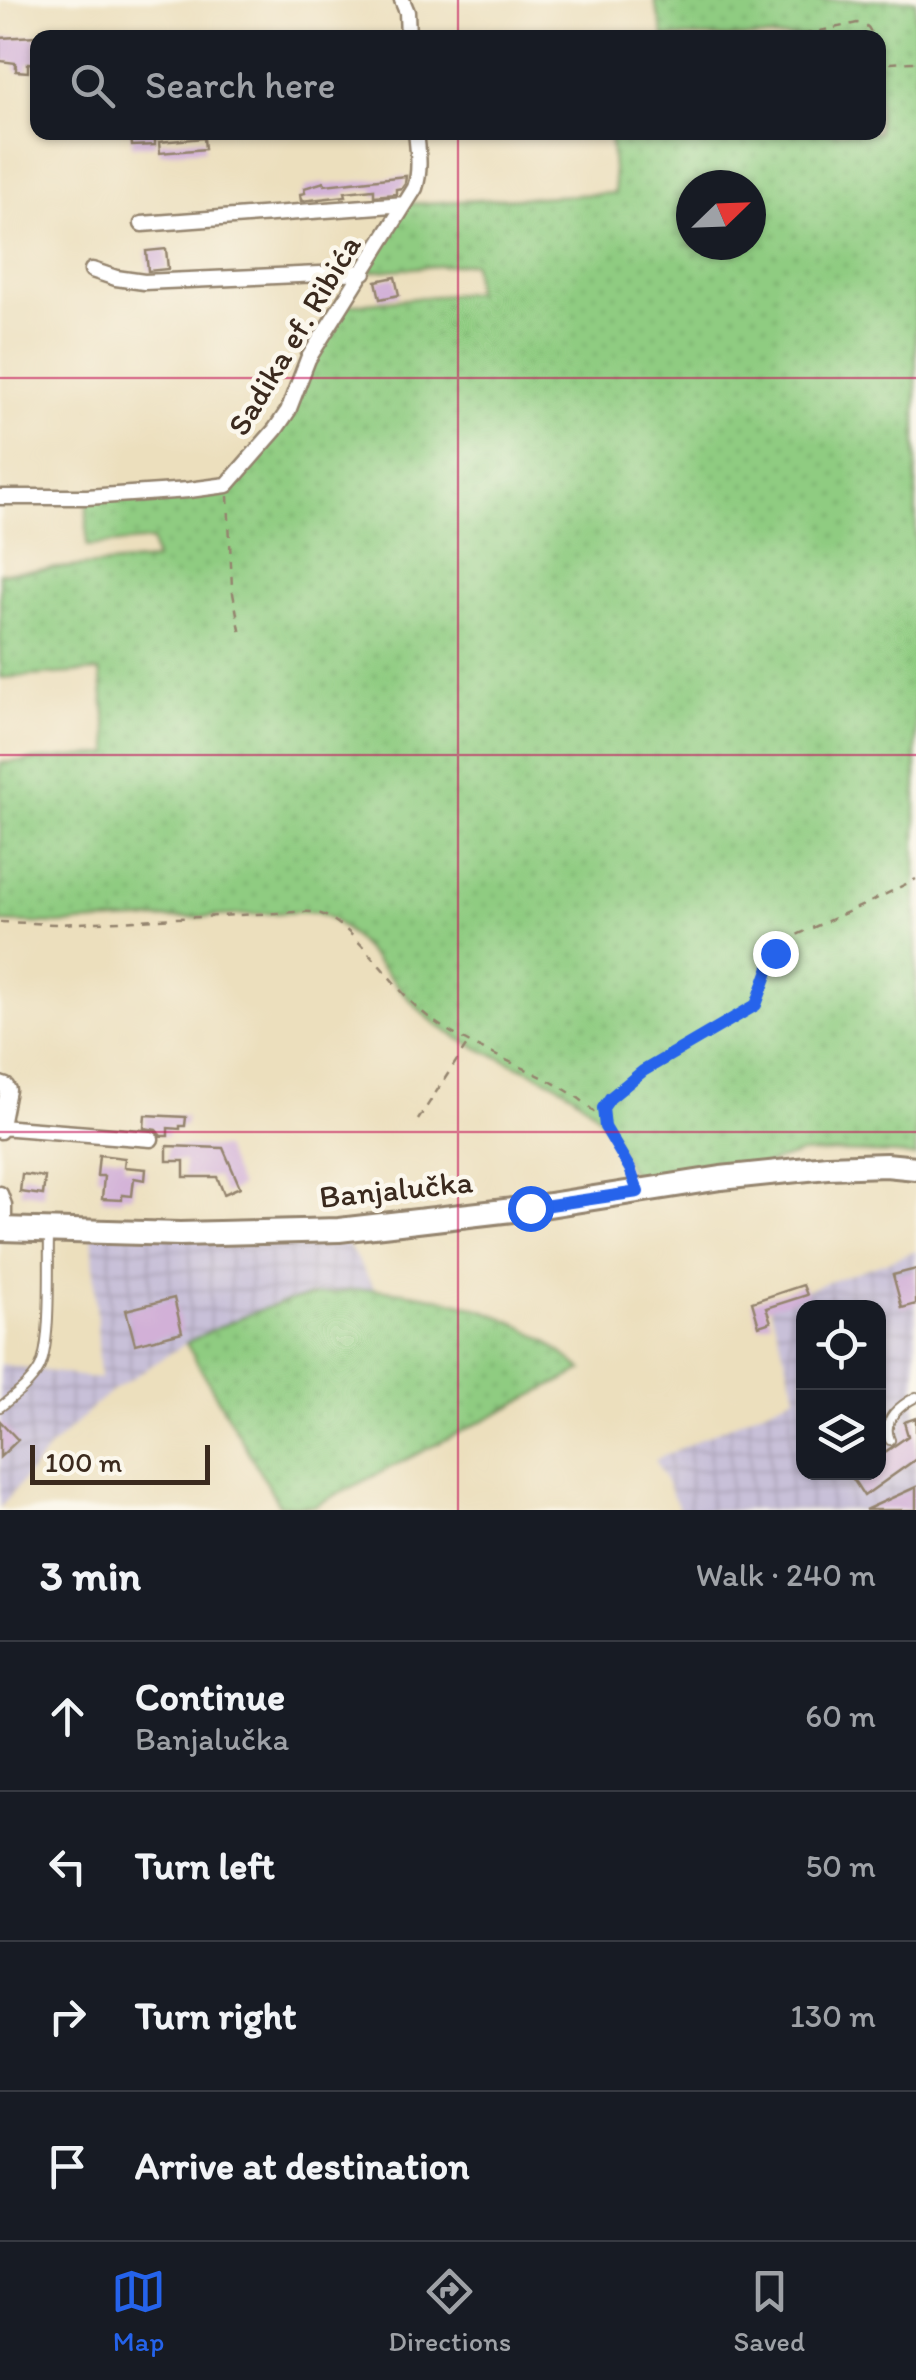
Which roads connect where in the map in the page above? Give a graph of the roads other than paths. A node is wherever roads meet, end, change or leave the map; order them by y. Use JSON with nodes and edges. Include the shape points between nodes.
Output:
{"nodes":[{"id":1,"x":402,"y":0,"type":"edge"},
{"id":2,"x":408,"y":30,"type":"edge"},
{"id":3,"x":417,"y":140,"type":"edge"},
{"id":4,"x":406,"y":204,"type":"junction"},
{"id":5,"x":142,"y":224,"type":"dead end"},
{"id":6,"x":92,"y":270,"type":"dead end"},
{"id":7,"x":364,"y":272,"type":"junction"},
{"id":8,"x":0,"y":498,"type":"edge"},
{"id":9,"x":0,"y":1084,"type":"edge"},
{"id":10,"x":0,"y":1129,"type":"edge"},
{"id":11,"x":151,"y":1139,"type":"dead end"},
{"id":12,"x":916,"y":1168,"type":"edge"},
{"id":13,"x":0,"y":1194,"type":"edge"},
{"id":14,"x":2,"y":1230,"type":"edge"},
{"id":15,"x":49,"y":1231,"type":"junction"},
{"id":16,"x":916,"y":1397,"type":"edge"},
{"id":17,"x":1,"y":1408,"type":"edge"},
{"id":18,"x":890,"y":1440,"type":"dead end"}],
"edges":[{"from":1,"to":2,"type":"street"},
{"from":3,"to":4,"type":"street","name":"Sadika ef. Ribića","via":[[419,178]]},
{"from":4,"to":5,"type":"street"},
{"from":4,"to":7,"type":"street","name":"Sadika ef. Ribića"},
{"from":6,"to":7,"type":"street","via":[[144,282]]},
{"from":7,"to":8,"type":"street","name":"Sadika ef. Ribića","via":[[308,359],[276,430],[227,485]]},
{"from":9,"to":10,"type":"street","via":[[8,1090]]},
{"from":10,"to":11,"type":"street"},
{"from":12,"to":15,"type":"main road","name":"Banjalučka","via":[[826,1167],[721,1178],[339,1230]]},
{"from":13,"to":14,"type":"street"},
{"from":14,"to":15,"type":"main road","name":"Banjalučka"},
{"from":15,"to":17,"type":"lane","via":[[42,1364]]},
{"from":16,"to":18,"type":"lane","via":[[888,1421]]}]}
